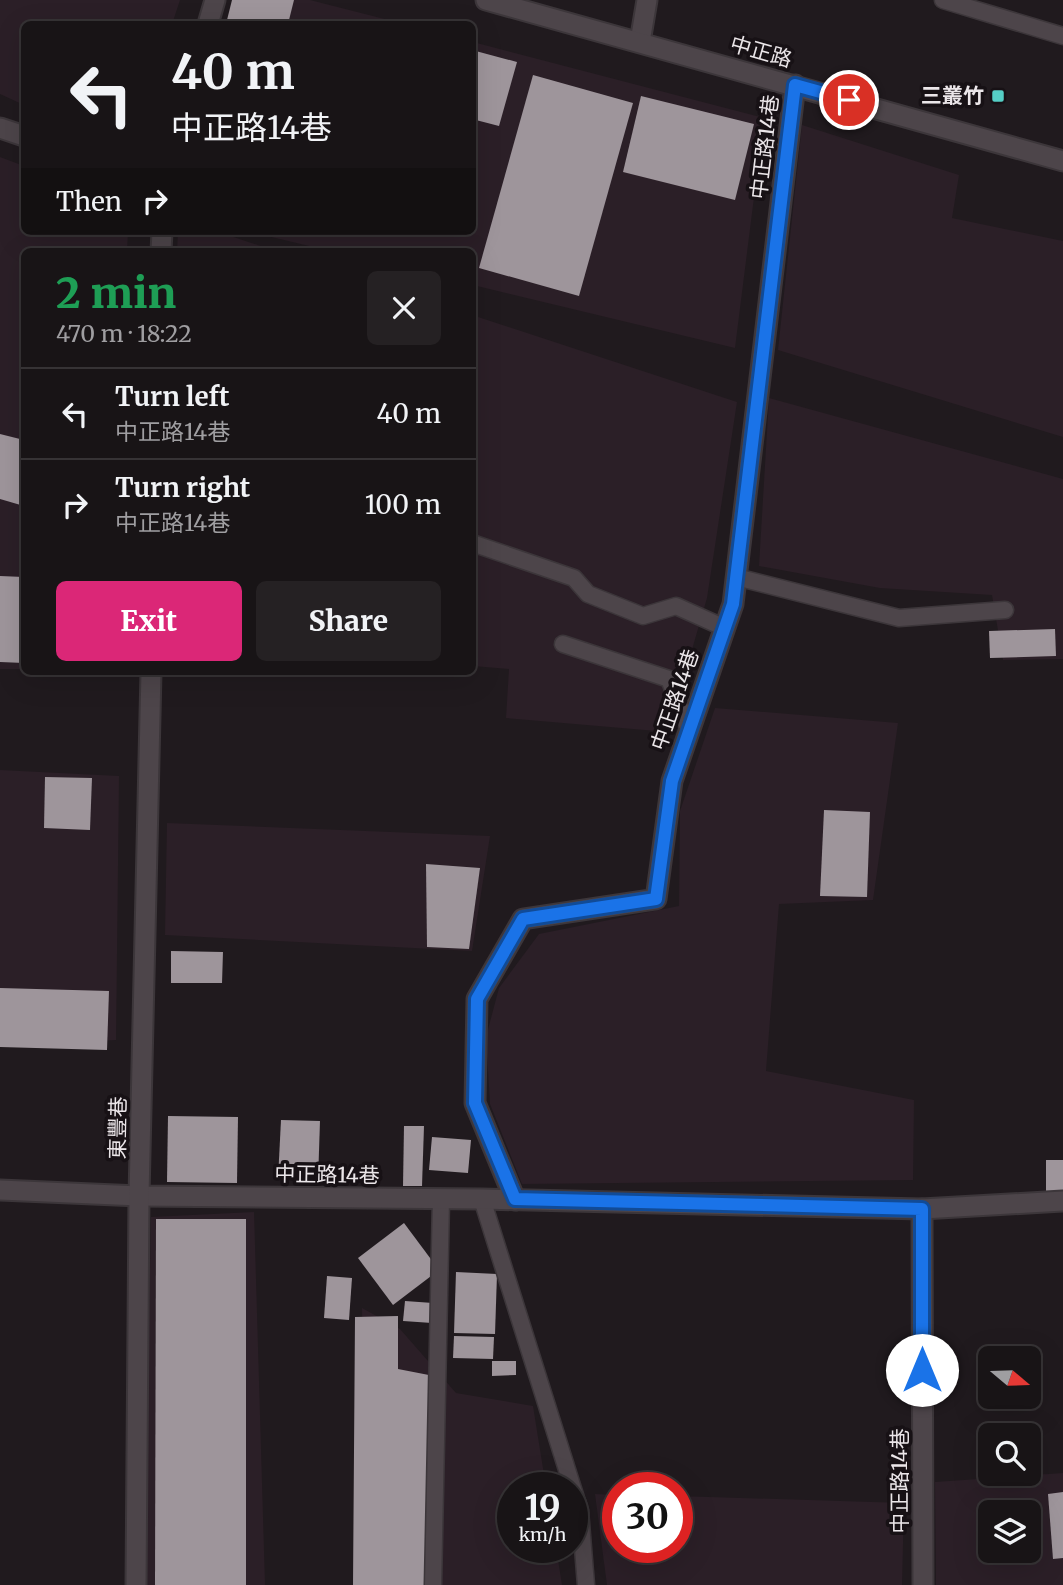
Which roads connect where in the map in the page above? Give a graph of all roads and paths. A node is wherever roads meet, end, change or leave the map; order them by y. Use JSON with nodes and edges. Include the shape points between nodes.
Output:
{"nodes":[{"id":1,"x":215,"y":0,"type":"edge"},
{"id":2,"x":486,"y":0,"type":"edge"},
{"id":3,"x":647,"y":0,"type":"edge"},
{"id":4,"x":943,"y":0,"type":"edge"},
{"id":5,"x":209,"y":21,"type":"edge"},
{"id":6,"x":1063,"y":36,"type":"edge"},
{"id":7,"x":640,"y":42,"type":"junction"},
{"id":8,"x":795,"y":85,"type":"junction"},
{"id":9,"x":0,"y":128,"type":"edge"},
{"id":10,"x":21,"y":135,"type":"edge"},
{"id":11,"x":1063,"y":161,"type":"edge"},
{"id":12,"x":476,"y":544,"type":"edge"},
{"id":13,"x":736,"y":577,"type":"junction"},
{"id":14,"x":1005,"y":610,"type":"dead end"},
{"id":15,"x":724,"y":628,"type":"junction"},
{"id":16,"x":563,"y":644,"type":"dead end"},
{"id":17,"x":151,"y":675,"type":"edge"},
{"id":18,"x":689,"y":730,"type":"junction"},
{"id":19,"x":0,"y":1190,"type":"edge"},
{"id":20,"x":139,"y":1195,"type":"junction"},
{"id":21,"x":441,"y":1199,"type":"junction"},
{"id":22,"x":482,"y":1199,"type":"junction"},
{"id":23,"x":515,"y":1199,"type":"junction"},
{"id":24,"x":1063,"y":1201,"type":"edge"},
{"id":25,"x":922,"y":1209,"type":"junction"},
{"id":26,"x":136,"y":1585,"type":"edge"},
{"id":27,"x":433,"y":1585,"type":"edge"},
{"id":28,"x":586,"y":1585,"type":"edge"},
{"id":29,"x":923,"y":1585,"type":"edge"}],
"edges":[{"from":1,"to":5,"type":"street"},
{"from":2,"to":7,"type":"street","name":"中正路"},
{"from":3,"to":7,"type":"street"},
{"from":4,"to":6,"type":"lane"},
{"from":7,"to":8,"type":"street","name":"中正路"},
{"from":8,"to":11,"type":"street","name":"中正路"},
{"from":8,"to":13,"type":"street","name":"中正路14巷"},
{"from":9,"to":10,"type":"street"},
{"from":12,"to":15,"type":"lane","via":[[574,578],[588,594],[643,615],[676,606]]},
{"from":13,"to":14,"type":"lane","via":[[899,618]]},
{"from":13,"to":15,"type":"street","name":"中正路14巷"},
{"from":15,"to":18,"type":"street","name":"中正路14巷"},
{"from":16,"to":18,"type":"lane","via":[[669,679]]},
{"from":17,"to":20,"type":"street","name":"東豐巷"},
{"from":18,"to":23,"type":"street","name":"中正路14巷","via":[[672,781],[656,899],[523,919],[477,999],[475,1103]]},
{"from":19,"to":20,"type":"street","name":"中正路14巷"},
{"from":20,"to":21,"type":"street","name":"中正路14巷"},
{"from":20,"to":26,"type":"street","name":"東豐巷"},
{"from":21,"to":22,"type":"street","name":"中正路14巷"},
{"from":21,"to":27,"type":"lane"},
{"from":22,"to":23,"type":"street","name":"中正路14巷"},
{"from":22,"to":28,"type":"lane","via":[[580,1511]]},
{"from":23,"to":25,"type":"street","name":"中正路14巷"},
{"from":24,"to":25,"type":"street","name":"中正路14巷"},
{"from":25,"to":29,"type":"street","name":"中正路14巷"}]}
